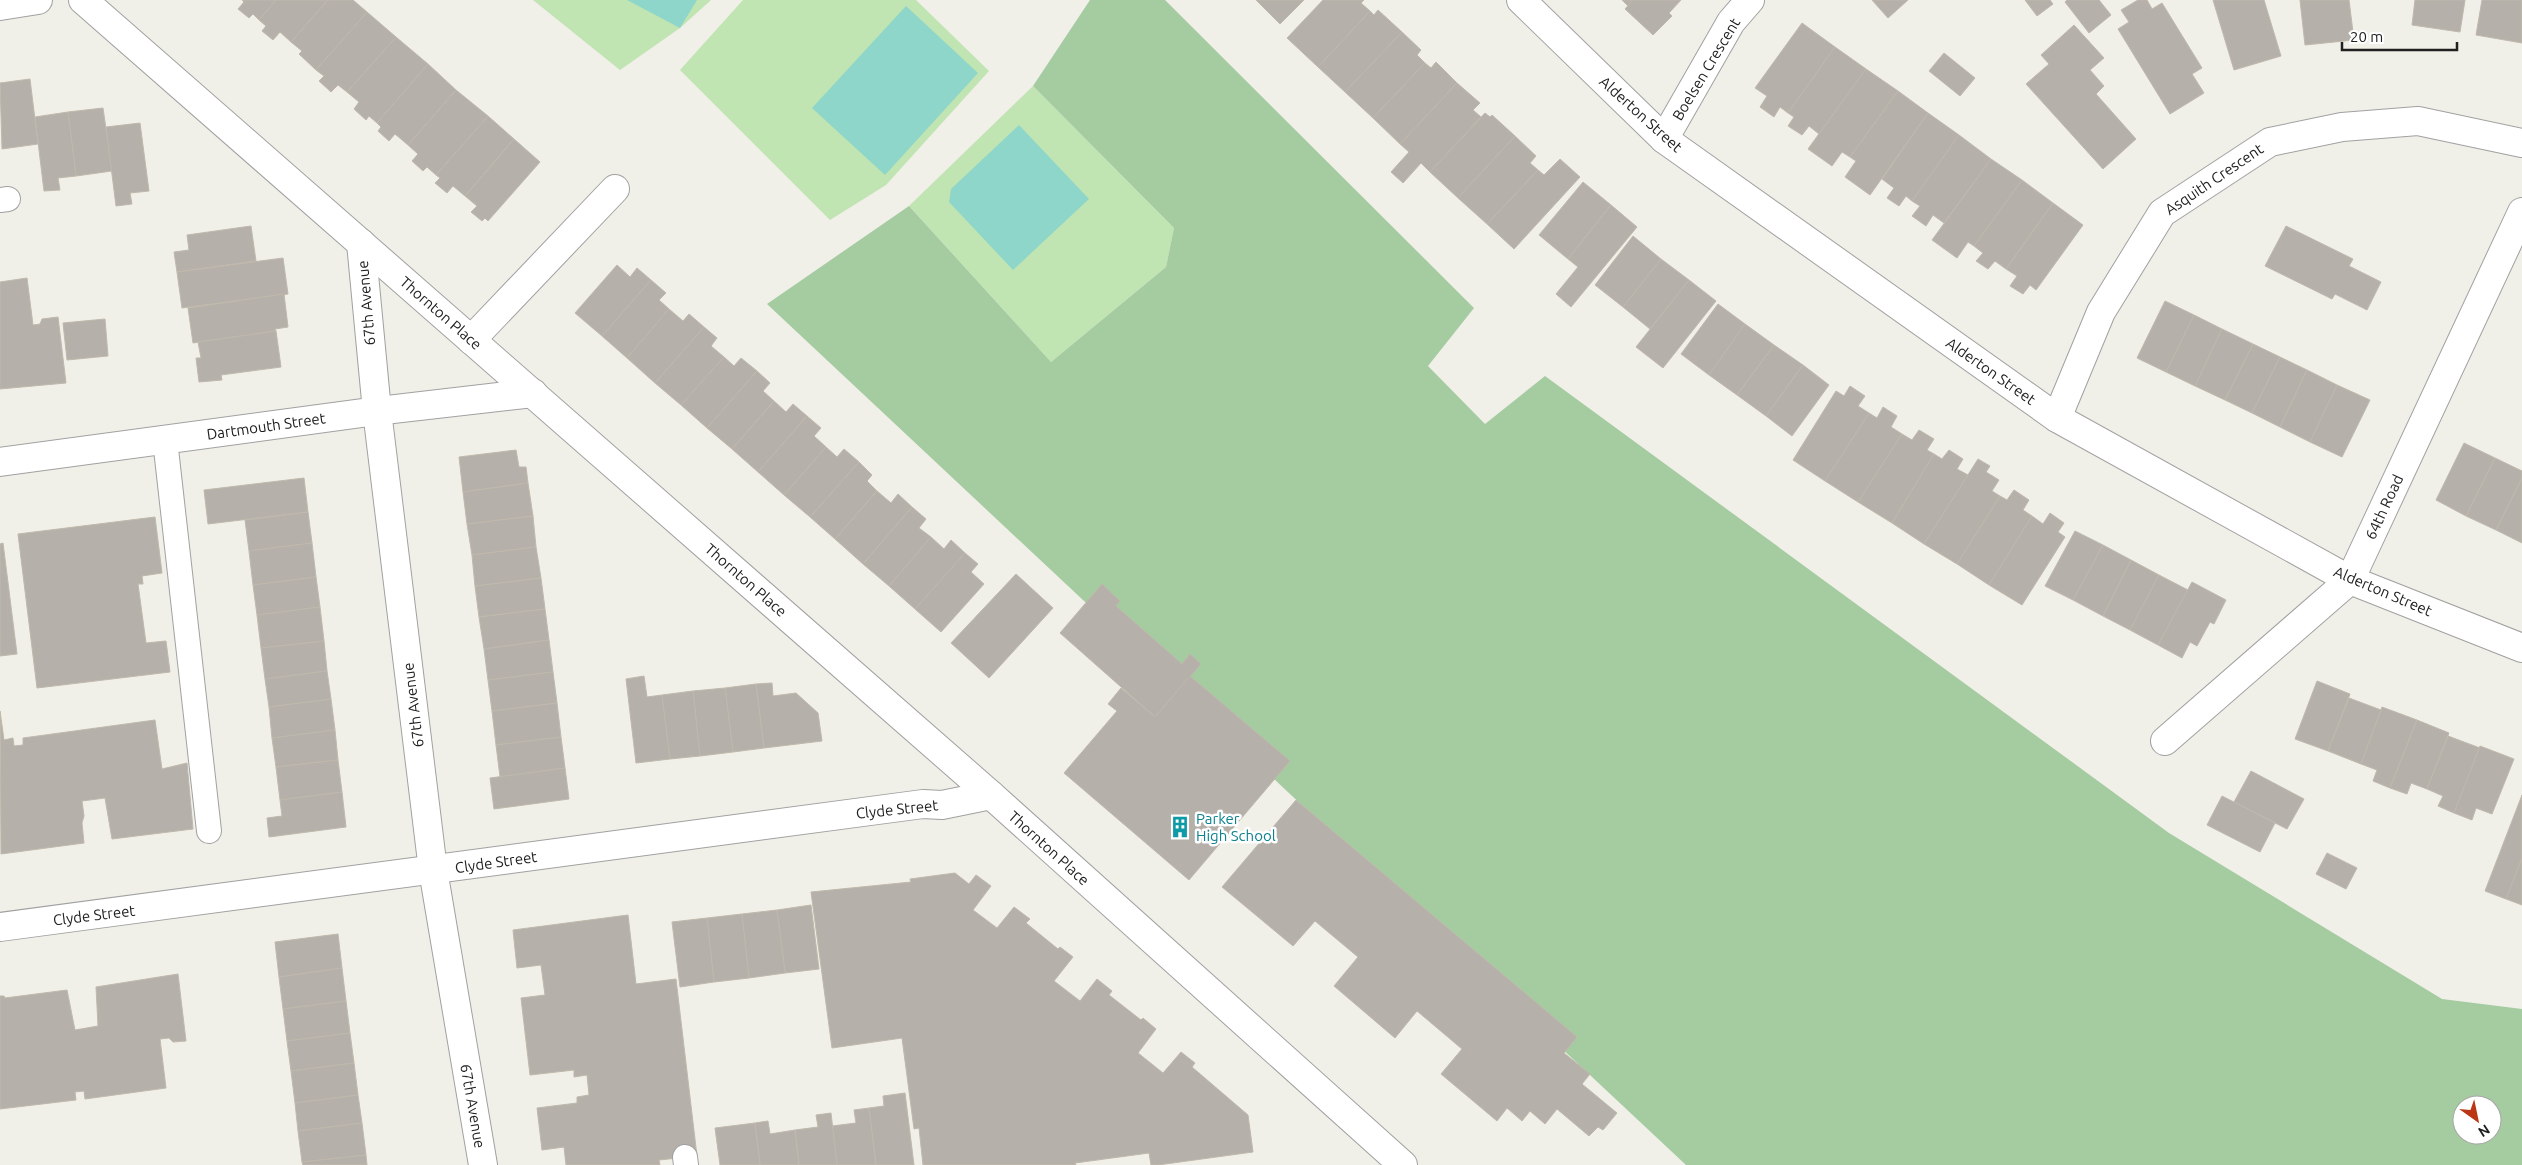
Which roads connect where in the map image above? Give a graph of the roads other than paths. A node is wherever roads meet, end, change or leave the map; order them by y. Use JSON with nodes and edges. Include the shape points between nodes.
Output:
{"nodes":[{"id":1,"x":38,"y":0,"type":"edge"},
{"id":2,"x":83,"y":0,"type":"edge"},
{"id":3,"x":1521,"y":0,"type":"edge"},
{"id":4,"x":1750,"y":0,"type":"edge"},
{"id":5,"x":0,"y":6,"type":"edge"},
{"id":6,"x":1664,"y":139,"type":"junction"},
{"id":7,"x":2522,"y":143,"type":"edge"},
{"id":8,"x":615,"y":189,"type":"dead end"},
{"id":9,"x":2522,"y":212,"type":"edge"},
{"id":10,"x":361,"y":243,"type":"junction"},
{"id":11,"x":471,"y":340,"type":"junction"},
{"id":12,"x":533,"y":393,"type":"junction"},
{"id":13,"x":377,"y":411,"type":"junction"},
{"id":14,"x":2057,"y":418,"type":"junction"},
{"id":15,"x":165,"y":440,"type":"junction"},
{"id":16,"x":0,"y":462,"type":"edge"},
{"id":17,"x":2350,"y":580,"type":"junction"},
{"id":18,"x":2522,"y":648,"type":"edge"},
{"id":19,"x":2165,"y":741,"type":"dead end"},
{"id":20,"x":991,"y":795,"type":"junction"},
{"id":21,"x":209,"y":831,"type":"dead end"},
{"id":22,"x":433,"y":870,"type":"junction"},
{"id":23,"x":0,"y":927,"type":"edge"},
{"id":24,"x":483,"y":1165,"type":"edge"},
{"id":25,"x":1403,"y":1165,"type":"edge"}],
"edges":[{"from":1,"to":5,"type":"street"},
{"from":2,"to":10,"type":"street","name":"Thornton Place"},
{"from":3,"to":6,"type":"street","name":"Alderton Street"},
{"from":4,"to":6,"type":"street","name":"Boelsen Crescent","via":[[1731,22]]},
{"from":6,"to":14,"type":"street","name":"Alderton Street"},
{"from":7,"to":14,"type":"street","name":"Asquith Crescent","via":[[2418,121],[2342,127],[2270,142],[2162,213],[2101,312]]},
{"from":8,"to":11,"type":"street"},
{"from":9,"to":17,"type":"street","name":"64th Road"},
{"from":10,"to":11,"type":"street","name":"Thornton Place"},
{"from":10,"to":13,"type":"street","name":"67th Avenue"},
{"from":11,"to":12,"type":"street","name":"Thornton Place"},
{"from":12,"to":13,"type":"street","name":"Dartmouth Street"},
{"from":12,"to":20,"type":"street","name":"Thornton Place"},
{"from":13,"to":15,"type":"street","name":"Dartmouth Street"},
{"from":13,"to":22,"type":"street","name":"67th Avenue"},
{"from":14,"to":17,"type":"street","name":"Alderton Street"},
{"from":15,"to":16,"type":"street","name":"Dartmouth Street"},
{"from":15,"to":21,"type":"lane"},
{"from":17,"to":18,"type":"street","name":"Alderton Street"},
{"from":17,"to":19,"type":"street","name":"64th Road"},
{"from":20,"to":22,"type":"street","name":"Clyde Street","via":[[942,805],[923,804]]},
{"from":20,"to":25,"type":"street","name":"Thornton Place"},
{"from":22,"to":23,"type":"street","name":"Clyde Street"},
{"from":22,"to":24,"type":"street","name":"67th Avenue"}]}
